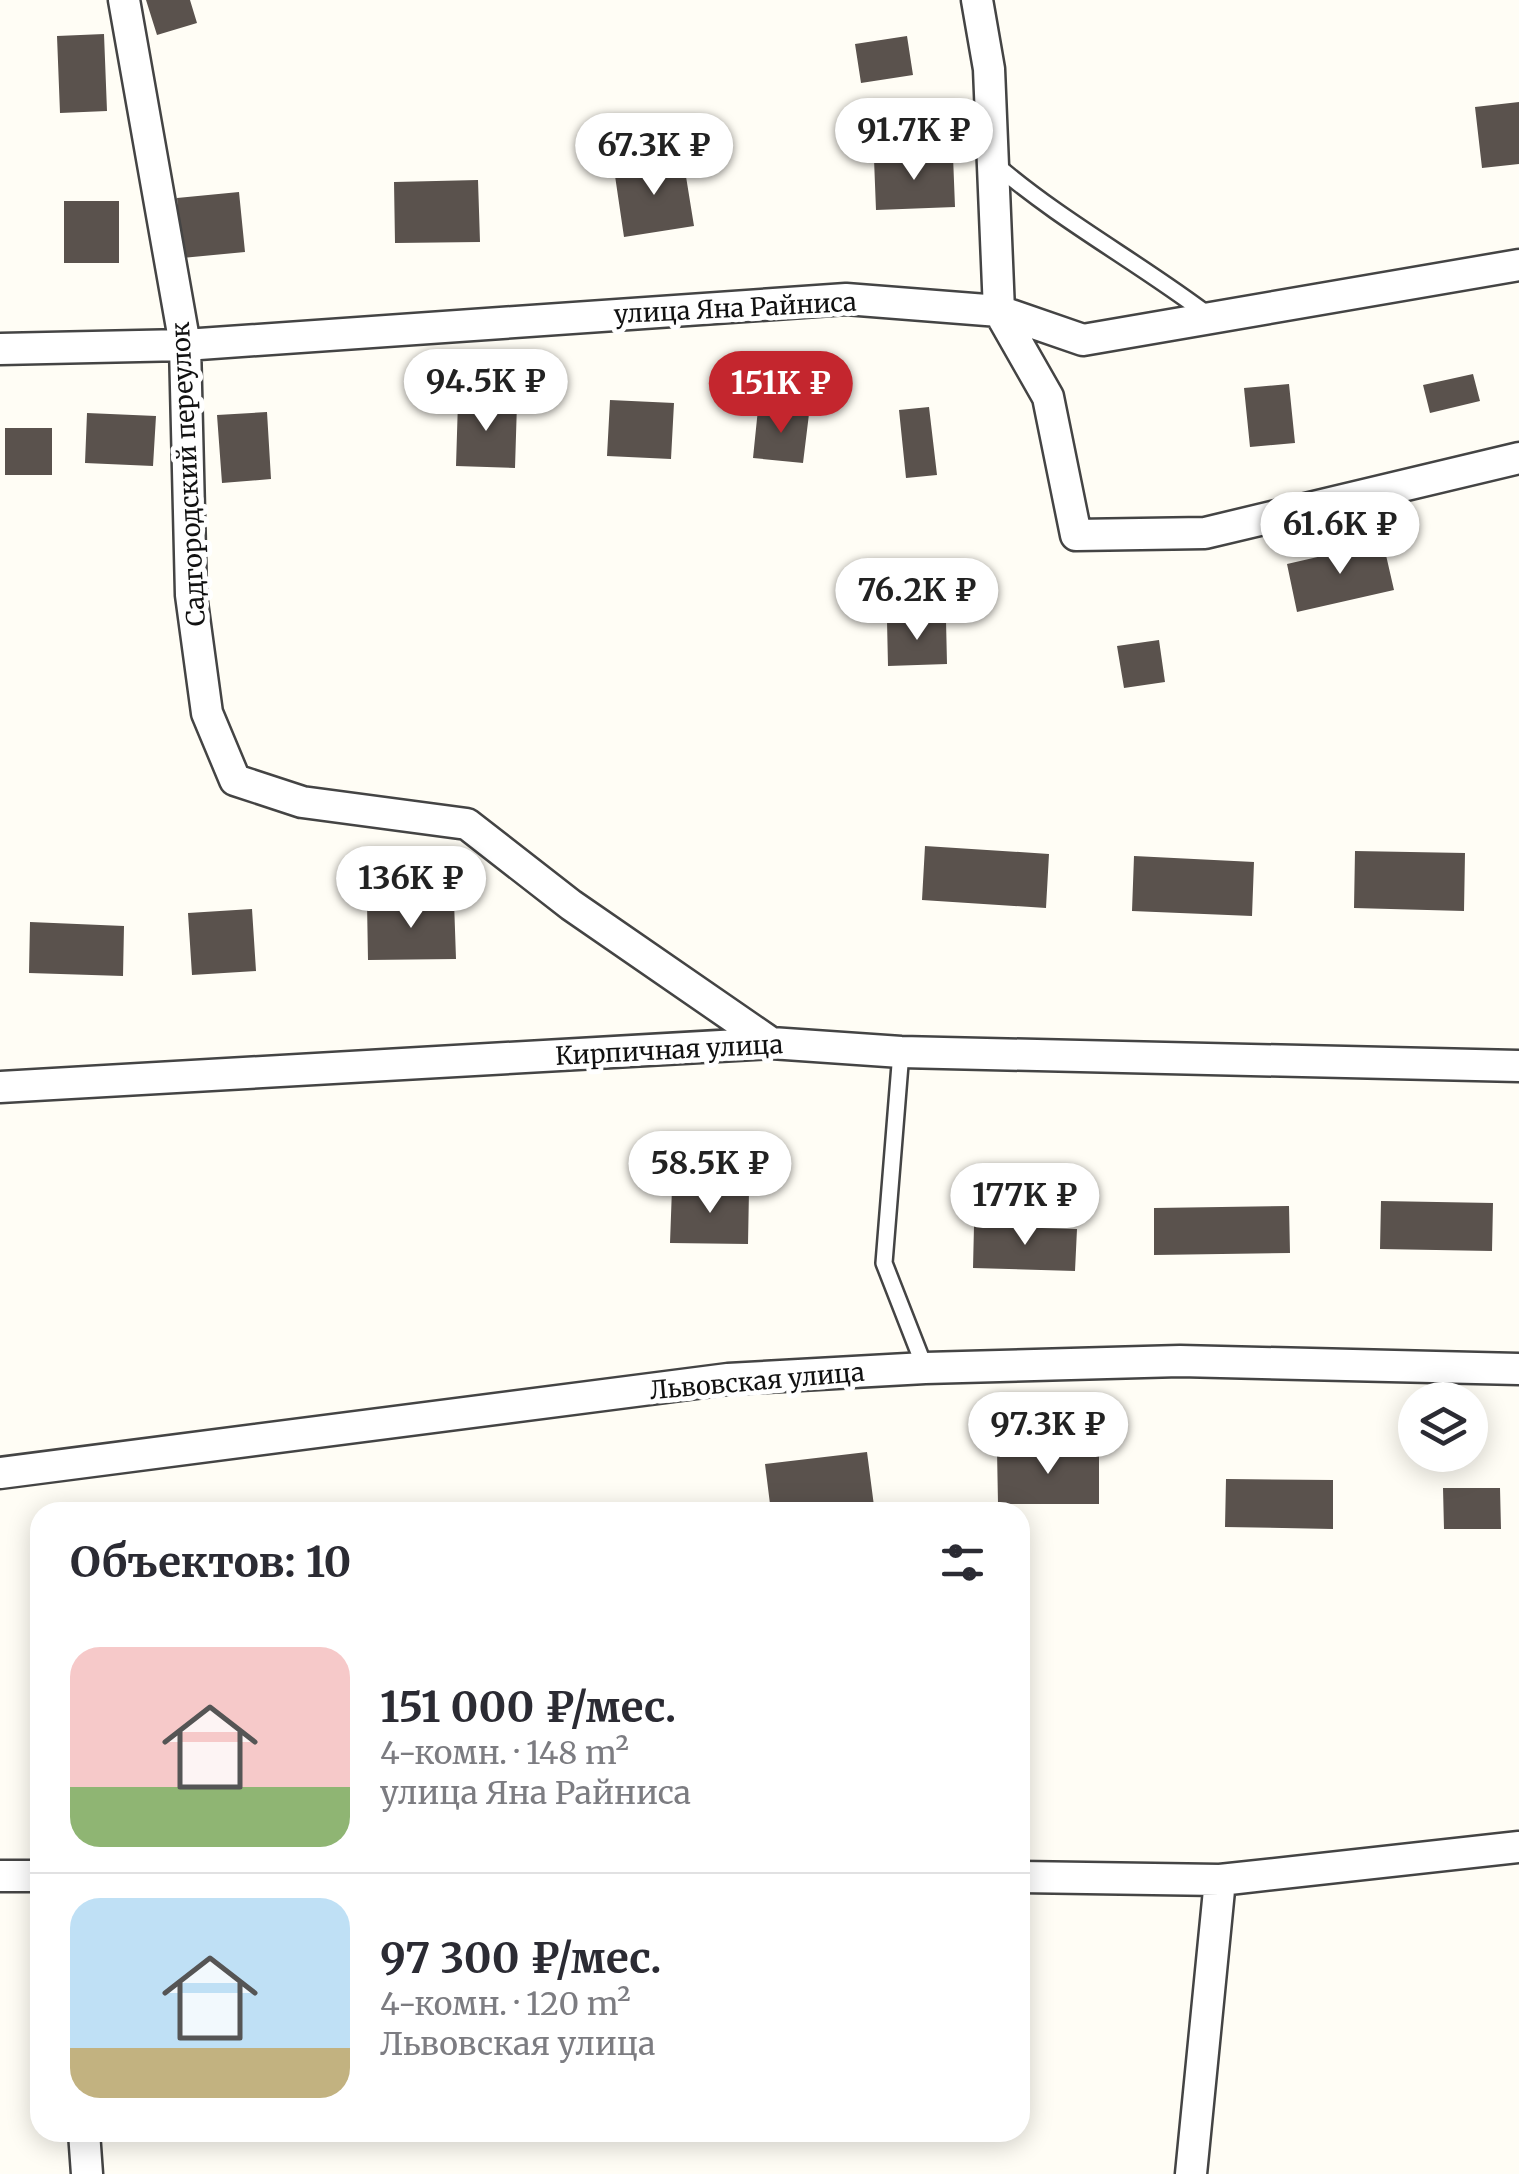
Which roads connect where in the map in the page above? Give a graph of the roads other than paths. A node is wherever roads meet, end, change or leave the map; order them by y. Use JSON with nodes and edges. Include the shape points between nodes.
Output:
{"nodes":[{"id":1,"x":124,"y":0,"type":"edge"},
{"id":2,"x":977,"y":0,"type":"edge"},
{"id":3,"x":992,"y":162,"type":"junction"},
{"id":4,"x":1519,"y":265,"type":"edge"},
{"id":5,"x":999,"y":311,"type":"junction"},
{"id":6,"x":1211,"y":318,"type":"junction"},
{"id":7,"x":185,"y":345,"type":"junction"},
{"id":8,"x":0,"y":349,"type":"edge"},
{"id":9,"x":1519,"y":458,"type":"edge"},
{"id":10,"x":771,"y":1043,"type":"junction"},
{"id":11,"x":902,"y":1052,"type":"junction"},
{"id":12,"x":1519,"y":1066,"type":"edge"},
{"id":13,"x":0,"y":1087,"type":"edge"},
{"id":14,"x":926,"y":1368,"type":"junction"},
{"id":15,"x":1519,"y":1369,"type":"edge"},
{"id":16,"x":0,"y":1473,"type":"edge"},
{"id":17,"x":1519,"y":1848,"type":"edge"},
{"id":18,"x":0,"y":1876,"type":"edge"},
{"id":19,"x":30,"y":1876,"type":"edge"},
{"id":20,"x":1030,"y":1877,"type":"edge"},
{"id":21,"x":1220,"y":1880,"type":"junction"},
{"id":22,"x":85,"y":2142,"type":"edge"},
{"id":23,"x":87,"y":2174,"type":"edge"},
{"id":24,"x":1191,"y":2174,"type":"edge"}],
"edges":[{"from":1,"to":7,"type":"street","name":"Садгородский переулок"},
{"from":2,"to":3,"type":"street"},
{"from":3,"to":5,"type":"street"},
{"from":3,"to":6,"type":"lane","via":[[1044,206],[1138,262]]},
{"from":4,"to":6,"type":"street","name":"улица Яна Райниса"},
{"from":5,"to":6,"type":"street","name":"улица Яна Райниса","via":[[1082,340]]},
{"from":5,"to":7,"type":"street","name":"улица Яна Райниса","via":[[846,298]]},
{"from":5,"to":9,"type":"street","via":[[1048,397],[1076,535],[1205,533]]},
{"from":7,"to":8,"type":"street","name":"улица Яна Райниса"},
{"from":7,"to":10,"type":"street","name":"Садгородский переулок","via":[[192,595],[207,713],[235,780],[302,802],[468,824],[570,904]]},
{"from":10,"to":11,"type":"street","name":"Кирпичная улица"},
{"from":10,"to":13,"type":"street","name":"Кирпичная улица"},
{"from":11,"to":12,"type":"street","name":"Кирпичная улица"},
{"from":11,"to":14,"type":"lane","via":[[884,1263]]},
{"from":14,"to":15,"type":"street","name":"Львовская улица","via":[[1180,1362]]},
{"from":14,"to":16,"type":"street","name":"Львовская улица","via":[[728,1379]]},
{"from":17,"to":21,"type":"street"},
{"from":18,"to":19,"type":"street"},
{"from":20,"to":21,"type":"street"},
{"from":21,"to":24,"type":"street"},
{"from":22,"to":23,"type":"street"}]}
